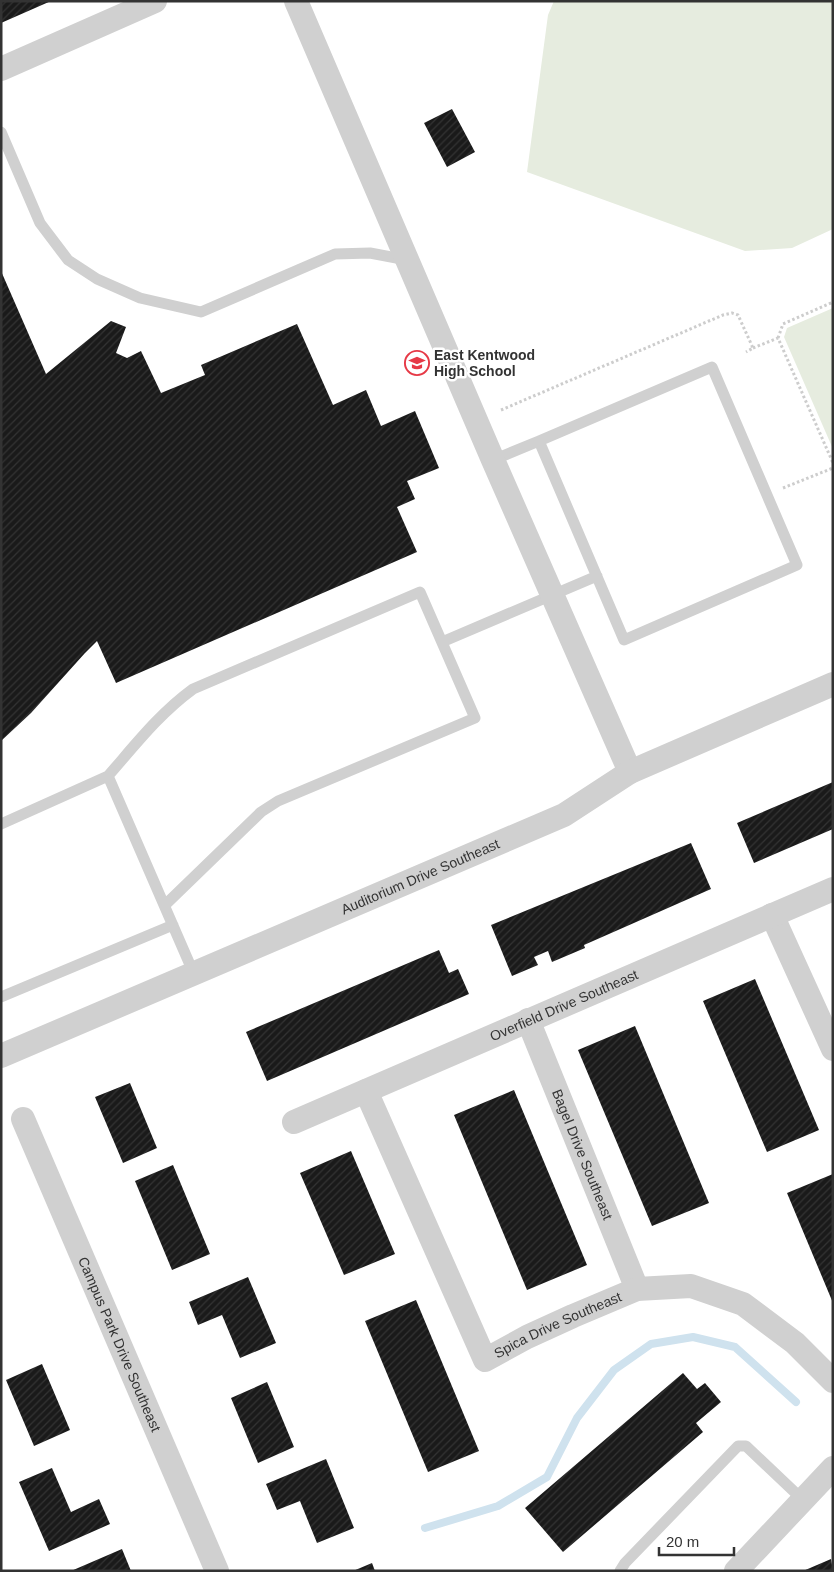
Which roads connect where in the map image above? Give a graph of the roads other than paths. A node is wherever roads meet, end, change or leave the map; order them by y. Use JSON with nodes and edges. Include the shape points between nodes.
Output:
{"nodes":[{"id":1,"x":155,"y":1,"type":"edge"},
{"id":2,"x":296,"y":1,"type":"edge"},
{"id":3,"x":1,"y":69,"type":"edge"},
{"id":4,"x":1,"y":132,"type":"edge"},
{"id":5,"x":407,"y":260,"type":"junction"},
{"id":6,"x":539,"y":441,"type":"junction"},
{"id":7,"x":493,"y":460,"type":"junction"},
{"id":8,"x":597,"y":576,"type":"junction"},
{"id":9,"x":552,"y":596,"type":"junction"},
{"id":10,"x":442,"y":642,"type":"junction"},
{"id":11,"x":833,"y":684,"type":"edge"},
{"id":12,"x":630,"y":772,"type":"junction"},
{"id":13,"x":108,"y":776,"type":"junction"},
{"id":14,"x":1,"y":824,"type":"edge"},
{"id":15,"x":833,"y":889,"type":"edge"},
{"id":16,"x":165,"y":905,"type":"junction"},
{"id":17,"x":772,"y":915,"type":"junction"},
{"id":18,"x":173,"y":926,"type":"junction"},
{"id":19,"x":194,"y":974,"type":"junction"},
{"id":20,"x":1,"y":997,"type":"edge"},
{"id":21,"x":528,"y":1020,"type":"junction"},
{"id":22,"x":833,"y":1049,"type":"edge"},
{"id":23,"x":1,"y":1056,"type":"edge"},
{"id":24,"x":366,"y":1091,"type":"junction"},
{"id":25,"x":23,"y":1119,"type":"dead end"},
{"id":26,"x":294,"y":1122,"type":"dead end"},
{"id":27,"x":637,"y":1289,"type":"junction"},
{"id":28,"x":833,"y":1381,"type":"edge"},
{"id":29,"x":833,"y":1468,"type":"edge"},
{"id":30,"x":803,"y":1500,"type":"junction"},
{"id":31,"x":739,"y":1569,"type":"edge"},
{"id":32,"x":216,"y":1571,"type":"edge"},
{"id":33,"x":620,"y":1571,"type":"edge"}],
"edges":[{"from":1,"to":3,"type":"street"},
{"from":2,"to":5,"type":"street"},
{"from":4,"to":5,"type":"lane","via":[[40,223],[68,260],[97,279],[140,298],[201,312],[335,254],[370,253]]},
{"from":5,"to":7,"type":"street"},
{"from":6,"to":7,"type":"lane"},
{"from":6,"to":8,"type":"lane"},
{"from":6,"to":8,"type":"lane","via":[[712,367],[797,565],[624,640]]},
{"from":7,"to":9,"type":"street"},
{"from":8,"to":9,"type":"lane"},
{"from":9,"to":10,"type":"lane"},
{"from":9,"to":12,"type":"street"},
{"from":10,"to":13,"type":"lane","via":[[420,592],[193,689],[153,723]]},
{"from":10,"to":16,"type":"lane","via":[[475,718],[261,812]]},
{"from":11,"to":12,"type":"street","name":"Auditorium Drive Southeast"},
{"from":12,"to":19,"type":"street","name":"Auditorium Drive Southeast","via":[[564,815]]},
{"from":13,"to":14,"type":"lane"},
{"from":13,"to":16,"type":"lane"},
{"from":15,"to":17,"type":"street","name":"Overfield Drive Southeast"},
{"from":16,"to":18,"type":"lane"},
{"from":17,"to":21,"type":"street","name":"Overfield Drive Southeast"},
{"from":17,"to":22,"type":"street"},
{"from":18,"to":19,"type":"lane"},
{"from":18,"to":20,"type":"lane"},
{"from":19,"to":23,"type":"street","name":"Auditorium Drive Southeast"},
{"from":21,"to":24,"type":"street","name":"Overfield Drive Southeast"},
{"from":21,"to":27,"type":"street","name":"Bagel Drive Southeast"},
{"from":24,"to":26,"type":"street","name":"Overfield Drive Southeast"},
{"from":24,"to":27,"type":"street","name":"Spica Drive Southeast","via":[[485,1360],[543,1330]]},
{"from":25,"to":32,"type":"street","name":"Campus Park Drive Southeast"},
{"from":27,"to":28,"type":"street","name":"Spica Drive Southeast","via":[[691,1286],[743,1304],[795,1343]]},
{"from":29,"to":30,"type":"street"},
{"from":30,"to":31,"type":"street"},
{"from":30,"to":33,"type":"lane","via":[[746,1446],[738,1446]]}]}
